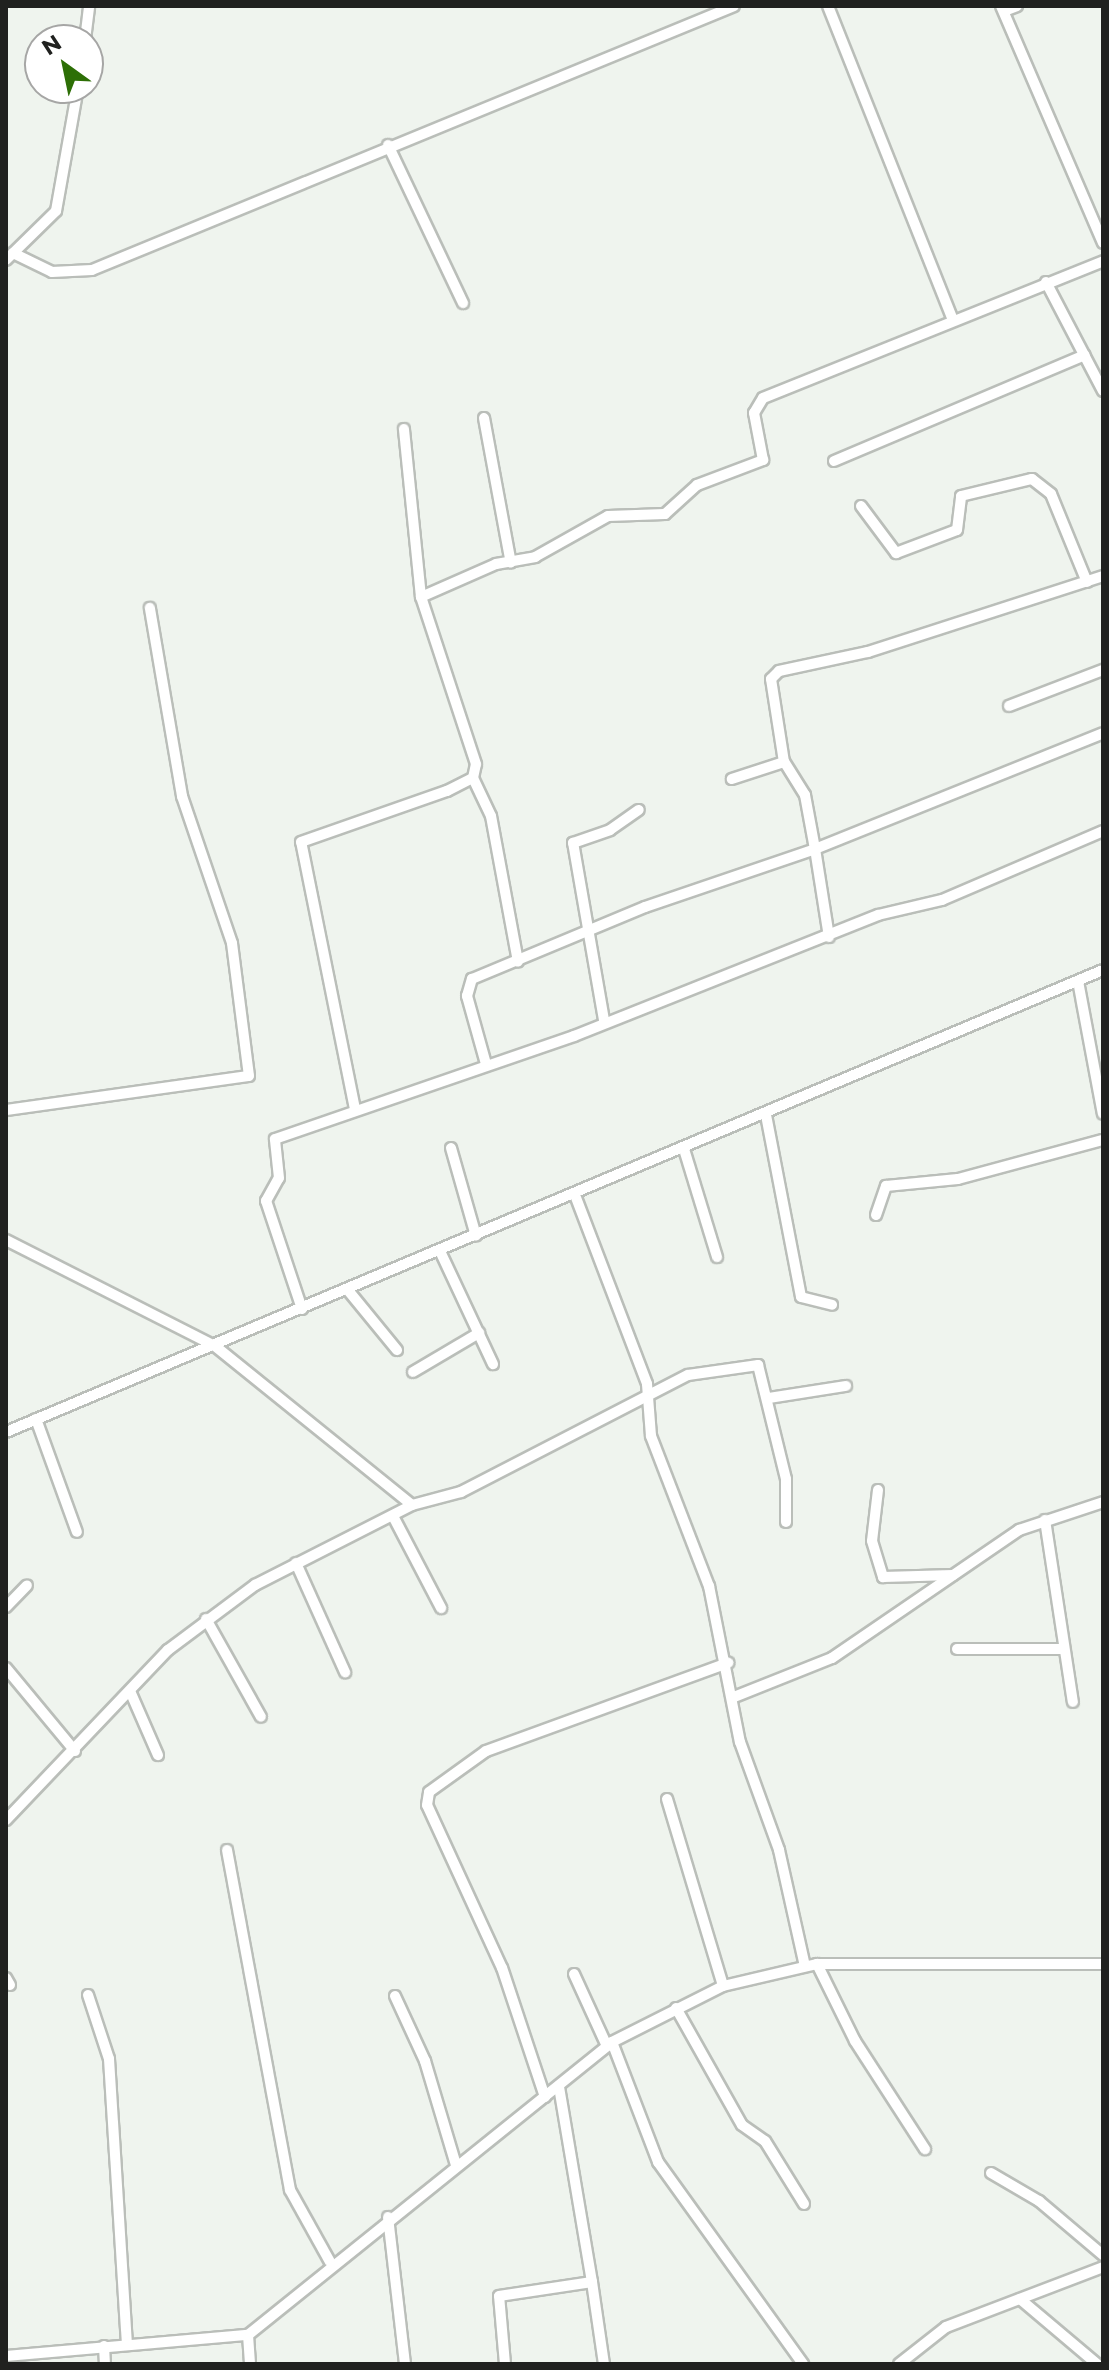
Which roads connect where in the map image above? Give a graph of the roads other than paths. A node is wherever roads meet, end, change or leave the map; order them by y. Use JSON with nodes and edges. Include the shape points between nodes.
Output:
{"nodes":[{"id":1,"x":734,"y":6,"type":"edge"},
{"id":2,"x":828,"y":6,"type":"edge"},
{"id":3,"x":1017,"y":6,"type":"edge"},
{"id":4,"x":1002,"y":9,"type":"edge"},
{"id":5,"x":75,"y":104,"type":"edge"},
{"id":6,"x":388,"y":145,"type":"junction"},
{"id":7,"x":1103,"y":243,"type":"edge"},
{"id":8,"x":10,"y":256,"type":"edge"},
{"id":9,"x":1103,"y":261,"type":"edge"},
{"id":10,"x":1046,"y":282,"type":"junction"},
{"id":11,"x":463,"y":303,"type":"dead end"},
{"id":12,"x":952,"y":318,"type":"junction"},
{"id":13,"x":1085,"y":355,"type":"junction"},
{"id":14,"x":1103,"y":391,"type":"edge"},
{"id":15,"x":484,"y":418,"type":"dead end"},
{"id":16,"x":404,"y":429,"type":"dead end"},
{"id":17,"x":834,"y":461,"type":"dead end"},
{"id":18,"x":861,"y":506,"type":"dead end"},
{"id":19,"x":511,"y":563,"type":"junction"},
{"id":20,"x":1103,"y":576,"type":"edge"},
{"id":21,"x":1087,"y":582,"type":"junction"},
{"id":22,"x":421,"y":597,"type":"junction"},
{"id":23,"x":150,"y":608,"type":"dead end"},
{"id":24,"x":1103,"y":670,"type":"edge"},
{"id":25,"x":1009,"y":706,"type":"dead end"},
{"id":26,"x":1103,"y":733,"type":"edge"},
{"id":27,"x":784,"y":762,"type":"junction"},
{"id":28,"x":473,"y":778,"type":"junction"},
{"id":29,"x":732,"y":779,"type":"dead end"},
{"id":30,"x":639,"y":810,"type":"dead end"},
{"id":31,"x":1103,"y":831,"type":"edge"},
{"id":32,"x":815,"y":849,"type":"junction"},
{"id":33,"x":585,"y":934,"type":"junction"},
{"id":34,"x":829,"y":937,"type":"junction"},
{"id":35,"x":518,"y":962,"type":"junction"},
{"id":36,"x":1103,"y":970,"type":"edge"},
{"id":37,"x":1078,"y":981,"type":"junction"},
{"id":38,"x":604,"y":1020,"type":"junction"},
{"id":39,"x":486,"y":1064,"type":"junction"},
{"id":40,"x":355,"y":1109,"type":"junction"},
{"id":41,"x":6,"y":1110,"type":"edge"},
{"id":42,"x":1103,"y":1114,"type":"edge"},
{"id":43,"x":766,"y":1115,"type":"junction"},
{"id":44,"x":1103,"y":1140,"type":"edge"},
{"id":45,"x":451,"y":1148,"type":"dead end"},
{"id":46,"x":684,"y":1149,"type":"junction"},
{"id":47,"x":575,"y":1195,"type":"junction"},
{"id":48,"x":876,"y":1215,"type":"dead end"},
{"id":49,"x":476,"y":1236,"type":"junction"},
{"id":50,"x":6,"y":1240,"type":"edge"},
{"id":51,"x":440,"y":1251,"type":"junction"},
{"id":52,"x":717,"y":1257,"type":"dead end"},
{"id":53,"x":347,"y":1289,"type":"junction"},
{"id":54,"x":832,"y":1305,"type":"dead end"},
{"id":55,"x":302,"y":1309,"type":"junction"},
{"id":56,"x":479,"y":1333,"type":"junction"},
{"id":57,"x":215,"y":1346,"type":"junction"},
{"id":58,"x":397,"y":1350,"type":"dead end"},
{"id":59,"x":493,"y":1364,"type":"dead end"},
{"id":60,"x":413,"y":1372,"type":"dead end"},
{"id":61,"x":846,"y":1386,"type":"dead end"},
{"id":62,"x":769,"y":1398,"type":"junction"},
{"id":63,"x":647,"y":1401,"type":"junction"},
{"id":64,"x":36,"y":1419,"type":"junction"},
{"id":65,"x":6,"y":1432,"type":"edge"},
{"id":66,"x":878,"y":1490,"type":"dead end"},
{"id":67,"x":1103,"y":1502,"type":"edge"},
{"id":68,"x":412,"y":1505,"type":"junction"},
{"id":69,"x":393,"y":1516,"type":"junction"},
{"id":70,"x":1045,"y":1520,"type":"junction"},
{"id":71,"x":786,"y":1522,"type":"dead end"},
{"id":72,"x":77,"y":1532,"type":"dead end"},
{"id":73,"x":296,"y":1563,"type":"junction"},
{"id":74,"x":953,"y":1575,"type":"junction"},
{"id":75,"x":27,"y":1585,"type":"dead end"},
{"id":76,"x":6,"y":1607,"type":"edge"},
{"id":77,"x":441,"y":1608,"type":"dead end"},
{"id":78,"x":206,"y":1619,"type":"junction"},
{"id":79,"x":957,"y":1649,"type":"dead end"},
{"id":80,"x":1062,"y":1649,"type":"junction"},
{"id":81,"x":728,"y":1663,"type":"junction"},
{"id":82,"x":6,"y":1668,"type":"edge"},
{"id":83,"x":345,"y":1672,"type":"dead end"},
{"id":84,"x":130,"y":1691,"type":"junction"},
{"id":85,"x":734,"y":1697,"type":"junction"},
{"id":86,"x":1073,"y":1702,"type":"dead end"},
{"id":87,"x":261,"y":1717,"type":"dead end"},
{"id":88,"x":75,"y":1751,"type":"junction"},
{"id":89,"x":158,"y":1755,"type":"dead end"},
{"id":90,"x":667,"y":1799,"type":"dead end"},
{"id":91,"x":6,"y":1820,"type":"edge"},
{"id":92,"x":227,"y":1850,"type":"dead end"},
{"id":93,"x":1103,"y":1964,"type":"edge"},
{"id":94,"x":811,"y":1965,"type":"junction"},
{"id":95,"x":574,"y":1974,"type":"dead end"},
{"id":96,"x":723,"y":1986,"type":"junction"},
{"id":97,"x":88,"y":1995,"type":"dead end"},
{"id":98,"x":395,"y":1996,"type":"dead end"},
{"id":99,"x":676,"y":2008,"type":"junction"},
{"id":100,"x":610,"y":2044,"type":"junction"},
{"id":101,"x":559,"y":2086,"type":"junction"},
{"id":102,"x":545,"y":2097,"type":"junction"},
{"id":103,"x":925,"y":2149,"type":"dead end"},
{"id":104,"x":456,"y":2165,"type":"junction"},
{"id":105,"x":991,"y":2173,"type":"dead end"},
{"id":106,"x":804,"y":2204,"type":"dead end"},
{"id":107,"x":388,"y":2217,"type":"junction"},
{"id":108,"x":1103,"y":2255,"type":"edge"},
{"id":109,"x":330,"y":2262,"type":"junction"},
{"id":110,"x":1103,"y":2267,"type":"edge"},
{"id":111,"x":592,"y":2282,"type":"junction"},
{"id":112,"x":1020,"y":2299,"type":"junction"},
{"id":113,"x":248,"y":2335,"type":"junction"},
{"id":114,"x":127,"y":2344,"type":"junction"},
{"id":115,"x":104,"y":2346,"type":"junction"},
{"id":116,"x":6,"y":2356,"type":"edge"},
{"id":117,"x":105,"y":2364,"type":"edge"},
{"id":118,"x":250,"y":2364,"type":"edge"},
{"id":119,"x":405,"y":2364,"type":"edge"},
{"id":120,"x":505,"y":2364,"type":"edge"},
{"id":121,"x":604,"y":2364,"type":"edge"},
{"id":122,"x":803,"y":2364,"type":"edge"},
{"id":123,"x":899,"y":2364,"type":"edge"},
{"id":124,"x":1097,"y":2364,"type":"edge"}],
"edges":[{"from":1,"to":6,"type":"street"},
{"from":2,"to":12,"type":"street"},
{"from":3,"to":4,"type":"street"},
{"from":4,"to":7,"type":"street"},
{"from":5,"to":8,"type":"street","via":[[56,211]]},
{"from":6,"to":8,"type":"street","via":[[92,270],[52,272]]},
{"from":6,"to":11,"type":"street"},
{"from":9,"to":10,"type":"street"},
{"from":10,"to":12,"type":"street"},
{"from":10,"to":13,"type":"street"},
{"from":12,"to":19,"type":"street","via":[[763,398],[754,413],[763,460],[697,485],[665,514],[608,516]]},
{"from":13,"to":14,"type":"street"},
{"from":13,"to":17,"type":"street"},
{"from":15,"to":19,"type":"street"},
{"from":16,"to":22,"type":"street"},
{"from":18,"to":21,"type":"street","via":[[896,553],[957,530],[961,496],[1032,479],[1051,494]]},
{"from":19,"to":22,"type":"street"},
{"from":20,"to":21,"type":"street"},
{"from":21,"to":27,"type":"street","via":[[868,652],[779,671],[771,679]]},
{"from":22,"to":28,"type":"street","via":[[476,764]]},
{"from":23,"to":41,"type":"street","via":[[182,796],[232,943],[249,1076]]},
{"from":24,"to":25,"type":"street"},
{"from":26,"to":32,"type":"street"},
{"from":27,"to":29,"type":"street"},
{"from":27,"to":32,"type":"street","via":[[805,795]]},
{"from":28,"to":35,"type":"street","via":[[491,816]]},
{"from":28,"to":40,"type":"street","via":[[301,842]]},
{"from":30,"to":33,"type":"street","via":[[573,843]]},
{"from":31,"to":34,"type":"street","via":[[942,900]]},
{"from":32,"to":33,"type":"street"},
{"from":32,"to":34,"type":"street"},
{"from":33,"to":35,"type":"street"},
{"from":33,"to":38,"type":"street"},
{"from":34,"to":38,"type":"street"},
{"from":35,"to":39,"type":"street","via":[[472,979],[467,996]]},
{"from":36,"to":37,"type":"street"},
{"from":37,"to":42,"type":"street"},
{"from":37,"to":43,"type":"street"},
{"from":38,"to":39,"type":"street"},
{"from":39,"to":40,"type":"street"},
{"from":40,"to":55,"type":"street","via":[[271,1142],[279,1178],[266,1201]]},
{"from":43,"to":46,"type":"street"},
{"from":43,"to":54,"type":"street","via":[[801,1297]]},
{"from":44,"to":48,"type":"street","via":[[958,1179],[895,1183],[881,1191]]},
{"from":45,"to":49,"type":"street"},
{"from":46,"to":47,"type":"street"},
{"from":46,"to":52,"type":"street"},
{"from":47,"to":49,"type":"street"},
{"from":47,"to":63,"type":"street"},
{"from":49,"to":51,"type":"street"},
{"from":50,"to":57,"type":"street"},
{"from":51,"to":53,"type":"street"},
{"from":51,"to":56,"type":"street"},
{"from":53,"to":55,"type":"street"},
{"from":53,"to":58,"type":"street"},
{"from":55,"to":57,"type":"street"},
{"from":56,"to":59,"type":"street"},
{"from":56,"to":60,"type":"street"},
{"from":57,"to":64,"type":"street"},
{"from":57,"to":68,"type":"street"},
{"from":61,"to":62,"type":"street"},
{"from":62,"to":63,"type":"street","via":[[752,1363],[688,1375]]},
{"from":62,"to":71,"type":"street","via":[[789,1494]]},
{"from":63,"to":68,"type":"street","via":[[461,1492]]},
{"from":63,"to":81,"type":"street","via":[[651,1436],[697,1547]]},
{"from":64,"to":65,"type":"street"},
{"from":64,"to":72,"type":"street"},
{"from":66,"to":74,"type":"street","via":[[872,1541],[883,1577]]},
{"from":67,"to":70,"type":"street"},
{"from":68,"to":69,"type":"street"},
{"from":69,"to":73,"type":"street"},
{"from":69,"to":77,"type":"street"},
{"from":70,"to":74,"type":"street"},
{"from":70,"to":80,"type":"street"},
{"from":73,"to":78,"type":"street"},
{"from":73,"to":83,"type":"street"},
{"from":74,"to":85,"type":"street","via":[[832,1658]]},
{"from":75,"to":76,"type":"street"},
{"from":78,"to":84,"type":"street"},
{"from":78,"to":87,"type":"street"},
{"from":79,"to":80,"type":"street"},
{"from":80,"to":86,"type":"street"},
{"from":81,"to":85,"type":"street"},
{"from":81,"to":102,"type":"street","via":[[498,1745],[429,1792],[427,1805],[502,1968]]},
{"from":82,"to":88,"type":"street"},
{"from":84,"to":88,"type":"street"},
{"from":84,"to":89,"type":"street"},
{"from":85,"to":94,"type":"street"},
{"from":88,"to":91,"type":"street"},
{"from":90,"to":96,"type":"street"},
{"from":92,"to":109,"type":"street","via":[[290,2190]]},
{"from":93,"to":94,"type":"street"},
{"from":94,"to":96,"type":"street"},
{"from":94,"to":103,"type":"street"},
{"from":95,"to":100,"type":"street"},
{"from":96,"to":99,"type":"street"},
{"from":97,"to":114,"type":"street","via":[[109,2059]]},
{"from":98,"to":104,"type":"street","via":[[425,2061]]},
{"from":99,"to":100,"type":"street"},
{"from":99,"to":106,"type":"street","via":[[742,2125],[765,2141]]},
{"from":100,"to":101,"type":"street"},
{"from":100,"to":122,"type":"street","via":[[658,2162]]},
{"from":101,"to":102,"type":"street"},
{"from":101,"to":111,"type":"street"},
{"from":102,"to":104,"type":"street"},
{"from":104,"to":107,"type":"street"},
{"from":105,"to":108,"type":"street","via":[[1039,2201]]},
{"from":107,"to":109,"type":"street"},
{"from":107,"to":119,"type":"street"},
{"from":109,"to":113,"type":"street"},
{"from":110,"to":112,"type":"street"},
{"from":111,"to":120,"type":"street","via":[[499,2296]]},
{"from":111,"to":121,"type":"street"},
{"from":112,"to":123,"type":"street","via":[[946,2327]]},
{"from":112,"to":124,"type":"street"},
{"from":113,"to":114,"type":"street"},
{"from":113,"to":118,"type":"street"},
{"from":114,"to":115,"type":"street"},
{"from":115,"to":116,"type":"street"},
{"from":115,"to":117,"type":"street"}]}
